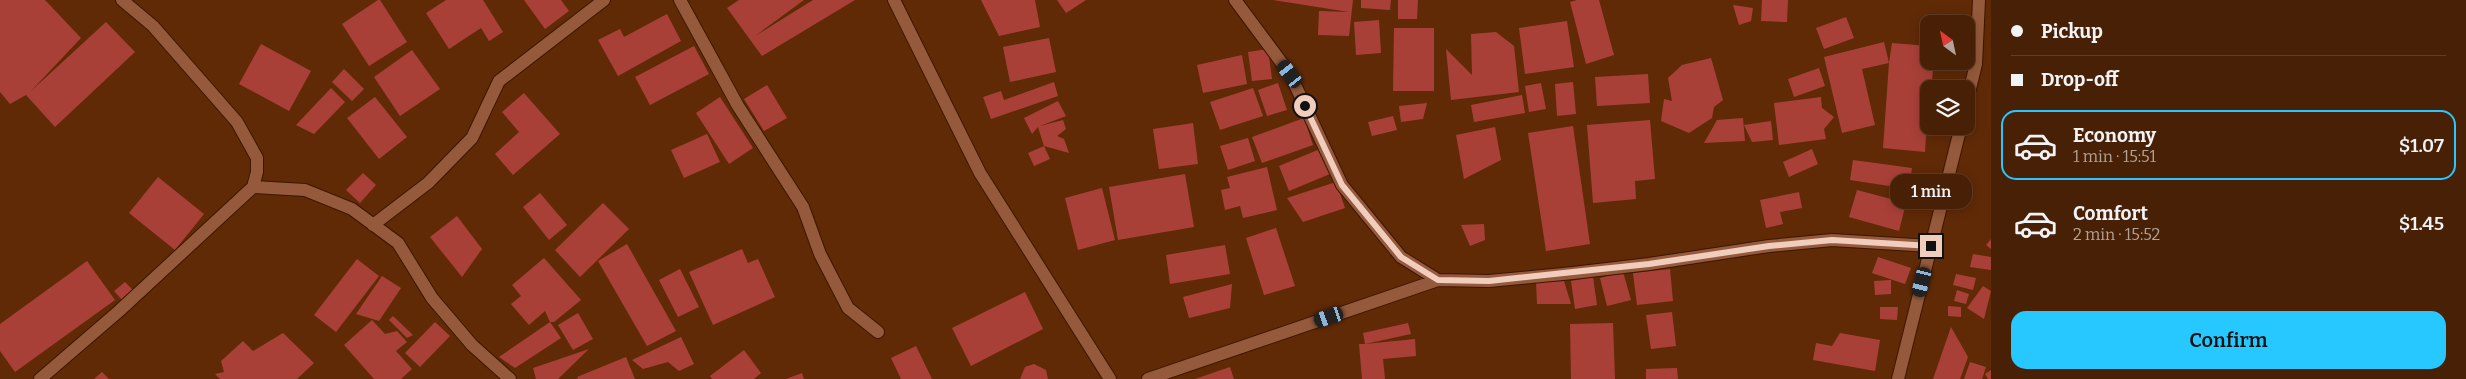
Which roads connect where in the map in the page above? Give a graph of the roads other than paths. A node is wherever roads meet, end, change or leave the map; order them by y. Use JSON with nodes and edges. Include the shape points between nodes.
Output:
{"nodes":[{"id":1,"x":122,"y":0,"type":"edge"},
{"id":2,"x":604,"y":0,"type":"edge"},
{"id":3,"x":680,"y":0,"type":"edge"},
{"id":4,"x":894,"y":0,"type":"edge"},
{"id":5,"x":1235,"y":0,"type":"edge"},
{"id":6,"x":1979,"y":0,"type":"edge"},
{"id":7,"x":1972,"y":80,"type":"edge"},
{"id":8,"x":1959,"y":135,"type":"edge"},
{"id":9,"x":253,"y":187,"type":"junction"},
{"id":10,"x":373,"y":225,"type":"junction"},
{"id":11,"x":1931,"y":246,"type":"junction"},
{"id":12,"x":1438,"y":280,"type":"junction"},
{"id":13,"x":878,"y":332,"type":"dead end"},
{"id":14,"x":40,"y":379,"type":"edge"},
{"id":15,"x":510,"y":379,"type":"edge"},
{"id":16,"x":1110,"y":379,"type":"edge"},
{"id":17,"x":1148,"y":379,"type":"edge"},
{"id":18,"x":1898,"y":379,"type":"edge"}],
"edges":[{"from":1,"to":9,"type":"street","via":[[154,26],[237,122],[257,158]]},
{"from":2,"to":10,"type":"street","via":[[499,82],[472,138],[428,183]]},
{"from":3,"to":13,"type":"street","via":[[738,106],[803,207],[820,254],[848,308]]},
{"from":4,"to":16,"type":"street","via":[[980,173]]},
{"from":5,"to":12,"type":"street","via":[[1290,74],[1342,185],[1401,257]]},
{"from":6,"to":7,"type":"street","via":[[1976,64]]},
{"from":8,"to":11,"type":"street"},
{"from":9,"to":10,"type":"street","via":[[305,190],[352,209]]},
{"from":9,"to":14,"type":"street"},
{"from":10,"to":15,"type":"street","via":[[398,243],[432,298],[472,345]]},
{"from":11,"to":12,"type":"street","via":[[1832,240],[1489,281]]},
{"from":11,"to":18,"type":"street"},
{"from":12,"to":17,"type":"street"}]}
